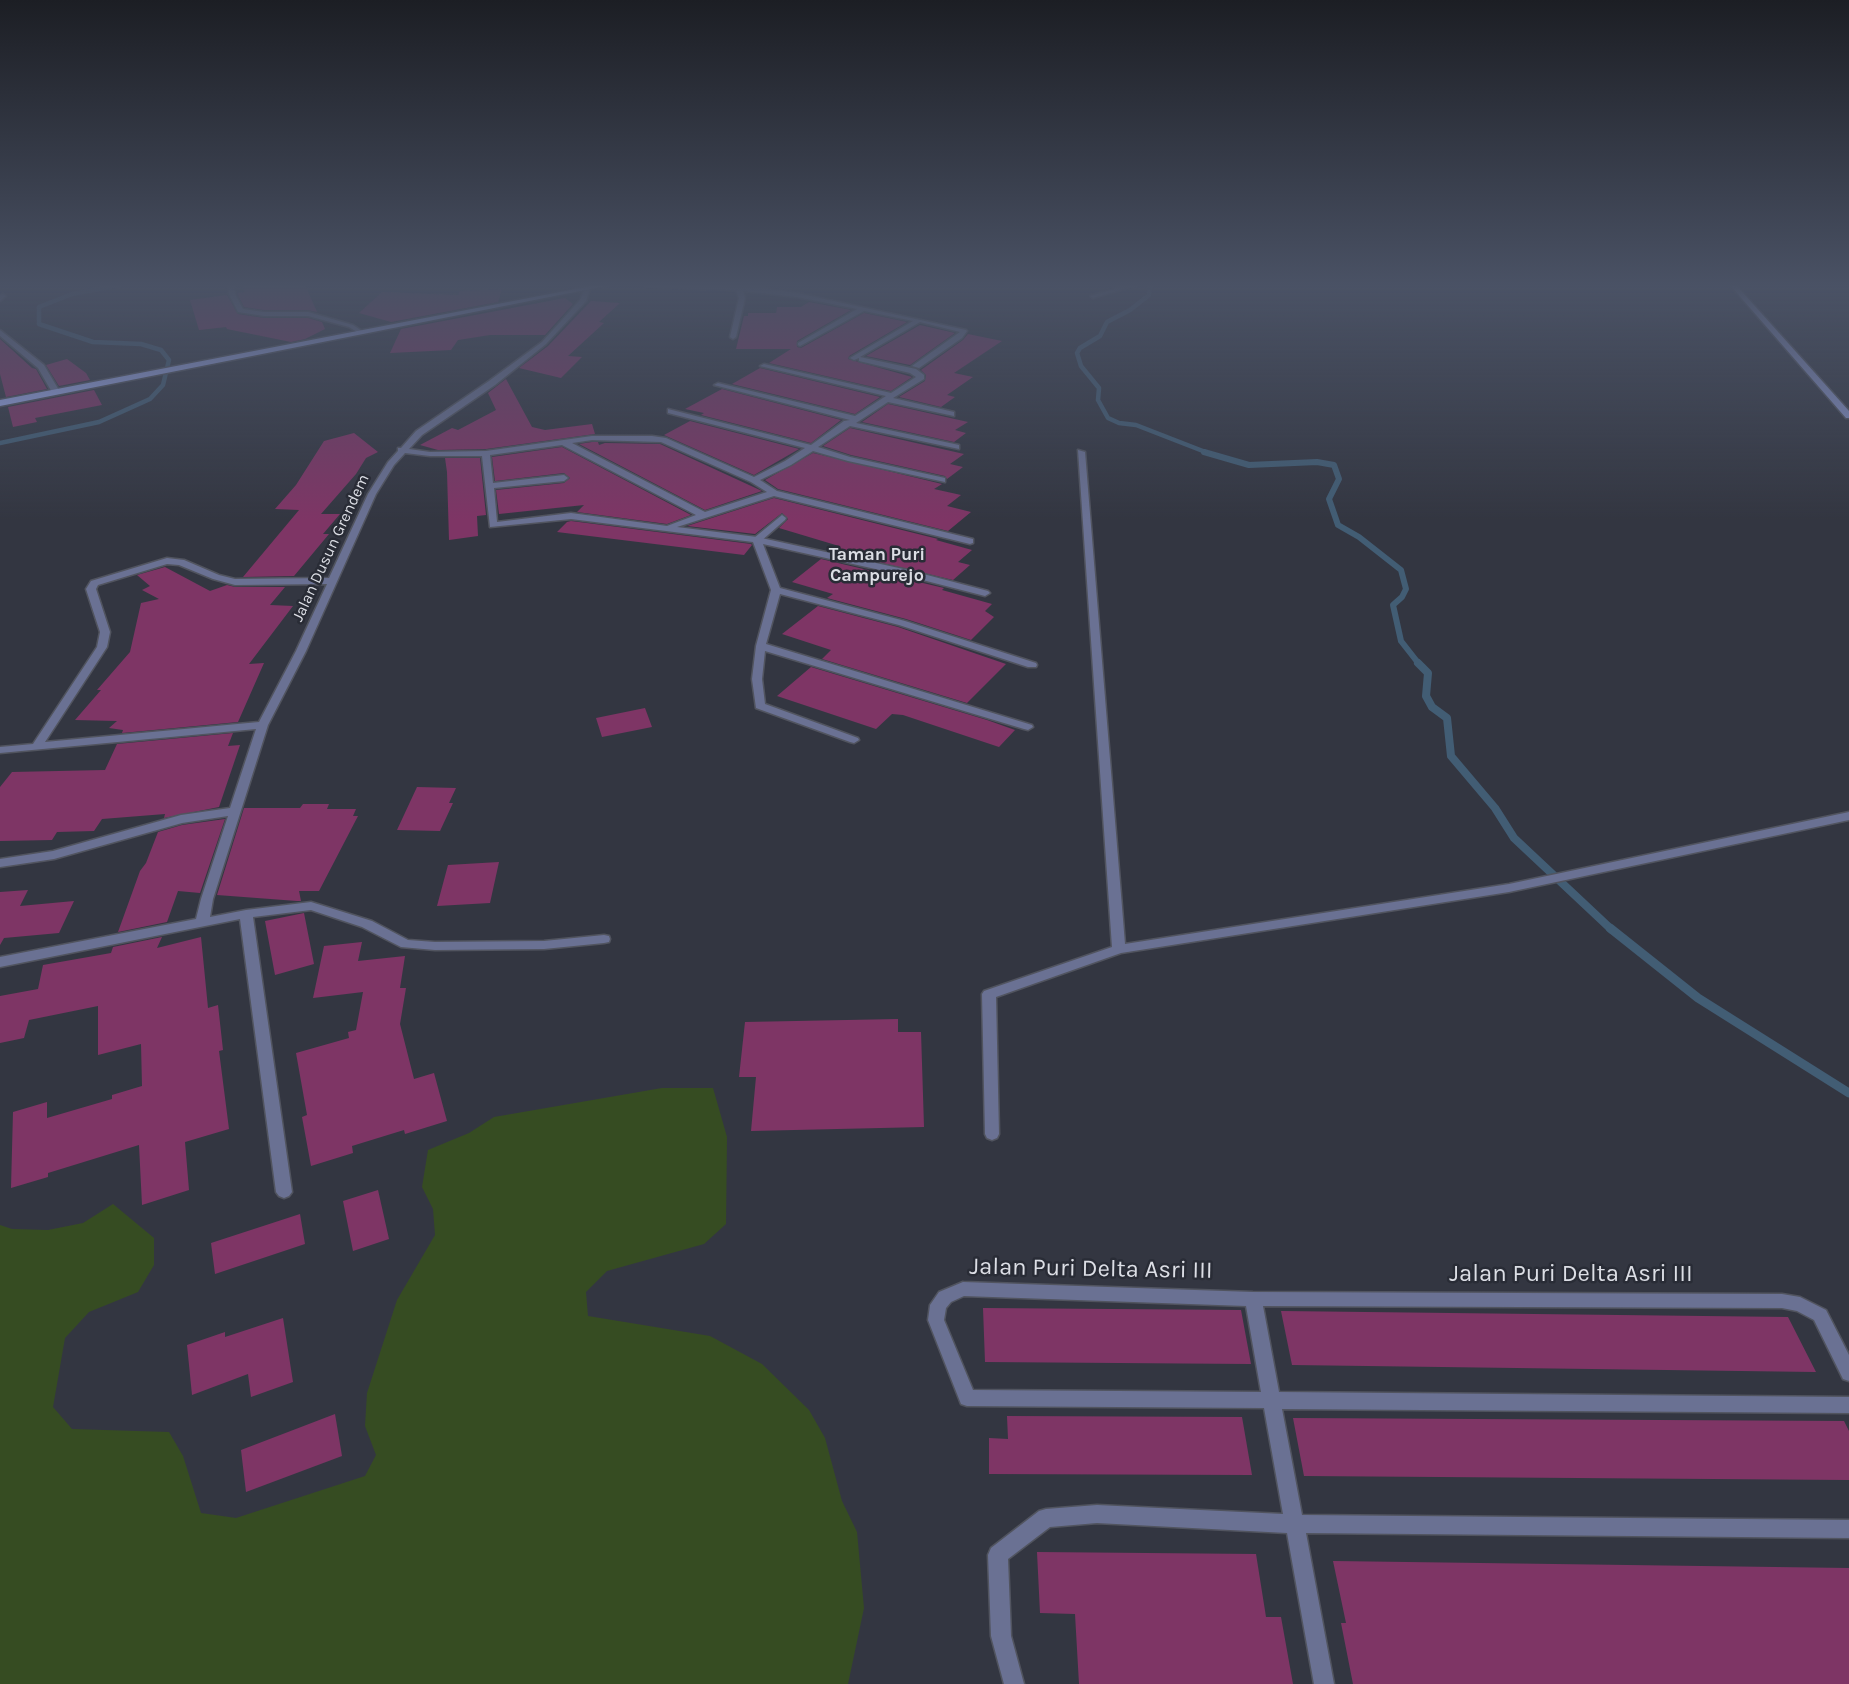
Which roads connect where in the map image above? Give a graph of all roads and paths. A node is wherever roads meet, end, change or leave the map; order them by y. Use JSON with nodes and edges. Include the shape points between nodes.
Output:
{"nodes":[{"id":1,"x":37,"y":364,"type":"edge"},
{"id":2,"x":205,"y":364,"type":"edge"},
{"id":3,"x":517,"y":364,"type":"edge"},
{"id":4,"x":877,"y":364,"type":"edge"},
{"id":5,"x":920,"y":364,"type":"edge"},
{"id":6,"x":1803,"y":364,"type":"edge"},
{"id":7,"x":764,"y":366,"type":"dead end"},
{"id":8,"x":916,"y":366,"type":"dead end"},
{"id":9,"x":718,"y":385,"type":"dead end"},
{"id":10,"x":56,"y":392,"type":"junction"},
{"id":11,"x":889,"y":397,"type":"junction"},
{"id":12,"x":0,"y":403,"type":"edge"},
{"id":13,"x":670,"y":411,"type":"dead end"},
{"id":14,"x":951,"y":414,"type":"dead end"},
{"id":15,"x":1849,"y":416,"type":"edge"},
{"id":16,"x":856,"y":419,"type":"junction"},
{"id":17,"x":847,"y":423,"type":"junction"},
{"id":18,"x":565,"y":443,"type":"junction"},
{"id":19,"x":810,"y":447,"type":"junction"},
{"id":20,"x":956,"y":447,"type":"dead end"},
{"id":21,"x":401,"y":450,"type":"junction"},
{"id":22,"x":1081,"y":452,"type":"dead end"},
{"id":23,"x":486,"y":453,"type":"junction"},
{"id":24,"x":564,"y":478,"type":"dead end"},
{"id":25,"x":754,"y":480,"type":"junction"},
{"id":26,"x":942,"y":480,"type":"dead end"},
{"id":27,"x":489,"y":486,"type":"junction"},
{"id":28,"x":774,"y":493,"type":"junction"},
{"id":29,"x":705,"y":516,"type":"junction"},
{"id":30,"x":782,"y":518,"type":"dead end"},
{"id":31,"x":664,"y":528,"type":"junction"},
{"id":32,"x":757,"y":540,"type":"junction"},
{"id":33,"x":970,"y":542,"type":"dead end"},
{"id":34,"x":333,"y":581,"type":"junction"},
{"id":35,"x":776,"y":590,"type":"junction"},
{"id":36,"x":985,"y":593,"type":"dead end"},
{"id":37,"x":761,"y":646,"type":"junction"},
{"id":38,"x":1032,"y":665,"type":"dead end"},
{"id":39,"x":263,"y":725,"type":"junction"},
{"id":40,"x":1028,"y":727,"type":"dead end"},
{"id":41,"x":854,"y":740,"type":"dead end"},
{"id":42,"x":36,"y":747,"type":"junction"},
{"id":43,"x":0,"y":750,"type":"edge"},
{"id":44,"x":236,"y":811,"type":"junction"},
{"id":45,"x":1849,"y":816,"type":"edge"},
{"id":46,"x":0,"y":863,"type":"edge"},
{"id":47,"x":246,"y":914,"type":"junction"},
{"id":48,"x":202,"y":923,"type":"junction"},
{"id":49,"x":604,"y":939,"type":"dead end"},
{"id":50,"x":1119,"y":949,"type":"junction"},
{"id":51,"x":0,"y":962,"type":"edge"},
{"id":52,"x":992,"y":1134,"type":"dead end"},
{"id":53,"x":284,"y":1192,"type":"dead end"},
{"id":54,"x":1253,"y":1299,"type":"junction"},
{"id":55,"x":1849,"y":1373,"type":"edge"},
{"id":56,"x":1270,"y":1399,"type":"junction"},
{"id":57,"x":1849,"y":1405,"type":"edge"},
{"id":58,"x":1295,"y":1524,"type":"junction"},
{"id":59,"x":1849,"y":1529,"type":"edge"},
{"id":60,"x":1014,"y":1684,"type":"edge"},
{"id":61,"x":1324,"y":1684,"type":"edge"}],
"edges":[{"from":1,"to":10,"type":"street"},
{"from":2,"to":10,"type":"main road"},
{"from":3,"to":21,"type":"street","name":"Jalan Dusun Grendem"},
{"from":4,"to":11,"type":"street","via":[[920,374],[921,377]]},
{"from":5,"to":8,"type":"street"},
{"from":6,"to":15,"type":"street"},
{"from":7,"to":11,"type":"street"},
{"from":9,"to":16,"type":"street"},
{"from":10,"to":12,"type":"main road"},
{"from":11,"to":14,"type":"street"},
{"from":11,"to":16,"type":"street"},
{"from":13,"to":19,"type":"street"},
{"from":16,"to":17,"type":"street"},
{"from":17,"to":19,"type":"street"},
{"from":17,"to":20,"type":"street"},
{"from":18,"to":23,"type":"street"},
{"from":18,"to":25,"type":"street","via":[[592,438],[663,440]]},
{"from":18,"to":29,"type":"street"},
{"from":19,"to":25,"type":"street"},
{"from":19,"to":26,"type":"street","via":[[887,470]]},
{"from":21,"to":23,"type":"street"},
{"from":21,"to":34,"type":"street","name":"Jalan Dusun Grendem","via":[[372,494]]},
{"from":22,"to":50,"type":"street"},
{"from":23,"to":27,"type":"street"},
{"from":24,"to":27,"type":"street"},
{"from":25,"to":28,"type":"street"},
{"from":27,"to":31,"type":"street","via":[[493,525],[571,516]]},
{"from":28,"to":29,"type":"street"},
{"from":28,"to":33,"type":"street"},
{"from":29,"to":31,"type":"street"},
{"from":30,"to":32,"type":"street"},
{"from":31,"to":32,"type":"street"},
{"from":32,"to":35,"type":"street"},
{"from":32,"to":36,"type":"street"},
{"from":34,"to":39,"type":"street","name":"Jalan Dusun Grendem"},
{"from":34,"to":42,"type":"street","via":[[235,582],[182,562],[167,561],[94,583],[91,589],[105,632],[102,648]]},
{"from":35,"to":37,"type":"street"},
{"from":35,"to":38,"type":"street","via":[[902,623]]},
{"from":37,"to":40,"type":"street"},
{"from":37,"to":41,"type":"street","via":[[757,679],[760,706]]},
{"from":39,"to":42,"type":"street"},
{"from":39,"to":44,"type":"street","name":"Jalan Dusun Grendem"},
{"from":42,"to":43,"type":"street"},
{"from":44,"to":46,"type":"street","via":[[181,819],[54,855]]},
{"from":44,"to":48,"type":"street","name":"Jalan Dusun Grendem"},
{"from":45,"to":50,"type":"street","via":[[1509,888]]},
{"from":47,"to":48,"type":"street"},
{"from":47,"to":49,"type":"street","via":[[311,906],[367,924],[406,944],[544,945]]},
{"from":47,"to":53,"type":"street"},
{"from":48,"to":51,"type":"street"},
{"from":50,"to":52,"type":"street","via":[[989,994]]},
{"from":54,"to":55,"type":"street","name":"Jalan Puri Delta Asri III","via":[[1782,1300],[1820,1315]]},
{"from":54,"to":56,"type":"street"},
{"from":54,"to":56,"type":"street","name":"Jalan Puri Delta Asri III","via":[[963,1289],[938,1305],[936,1320],[967,1398]]},
{"from":56,"to":57,"type":"street","name":"Jalan Puri Delta Asri III"},
{"from":56,"to":58,"type":"street"},
{"from":58,"to":59,"type":"street"},
{"from":58,"to":60,"type":"street","via":[[1097,1514],[1046,1518],[998,1555],[1001,1636]]},
{"from":58,"to":61,"type":"street"}]}
